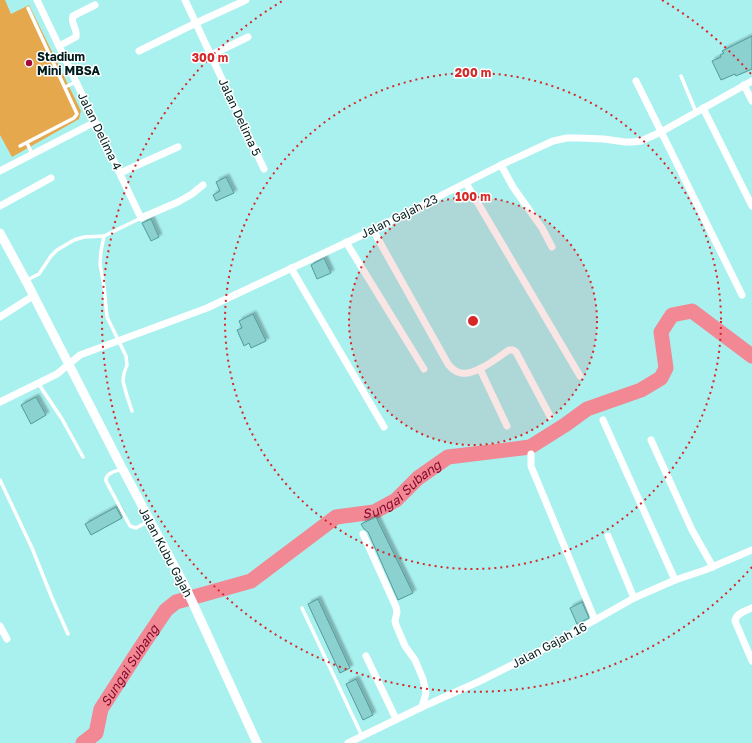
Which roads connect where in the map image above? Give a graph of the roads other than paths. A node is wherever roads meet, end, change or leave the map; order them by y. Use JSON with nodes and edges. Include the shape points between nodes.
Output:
{"nodes":[{"id":1,"x":37,"y":0,"type":"edge"},
{"id":2,"x":186,"y":0,"type":"edge"},
{"id":3,"x":246,"y":0,"type":"edge"},
{"id":4,"x":94,"y":6,"type":"dead end"},
{"id":5,"x":28,"y":8,"type":"dead end"},
{"id":6,"x":196,"y":23,"type":"junction"},
{"id":7,"x":248,"y":37,"type":"dead end"},
{"id":8,"x":59,"y":46,"type":"junction"},
{"id":9,"x":139,"y":51,"type":"dead end"},
{"id":10,"x":211,"y":55,"type":"junction"},
{"id":11,"x":681,"y":76,"type":"dead end"},
{"id":12,"x":636,"y":81,"type":"dead end"},
{"id":13,"x":752,"y":81,"type":"edge"},
{"id":14,"x":76,"y":82,"type":"junction"},
{"id":15,"x":744,"y":85,"type":"junction"},
{"id":16,"x":65,"y":88,"type":"junction"},
{"id":17,"x":752,"y":101,"type":"edge"},
{"id":18,"x":703,"y":108,"type":"junction"},
{"id":19,"x":696,"y":112,"type":"junction"},
{"id":20,"x":96,"y":122,"type":"junction"},
{"id":21,"x":661,"y":132,"type":"junction"},
{"id":22,"x":27,"y":143,"type":"junction"},
{"id":23,"x":20,"y":146,"type":"dead end"},
{"id":24,"x":178,"y":147,"type":"dead end"},
{"id":25,"x":32,"y":154,"type":"junction"},
{"id":26,"x":501,"y":165,"type":"junction"},
{"id":27,"x":264,"y":169,"type":"dead end"},
{"id":28,"x":0,"y":170,"type":"edge"},
{"id":29,"x":120,"y":173,"type":"junction"},
{"id":30,"x":51,"y":178,"type":"dead end"},
{"id":31,"x":466,"y":183,"type":"junction"},
{"id":32,"x":203,"y":185,"type":"dead end"},
{"id":33,"x":0,"y":206,"type":"edge"},
{"id":34,"x":752,"y":206,"type":"edge"},
{"id":35,"x":141,"y":218,"type":"junction"},
{"id":36,"x":373,"y":230,"type":"junction"},
{"id":37,"x":0,"y":233,"type":"edge"},
{"id":38,"x":104,"y":236,"type":"junction"},
{"id":39,"x":346,"y":242,"type":"junction"},
{"id":40,"x":552,"y":246,"type":"dead end"},
{"id":41,"x":291,"y":268,"type":"junction"},
{"id":42,"x":26,"y":281,"type":"junction"},
{"id":43,"x":742,"y":295,"type":"dead end"},
{"id":44,"x":33,"y":296,"type":"junction"},
{"id":45,"x":0,"y":317,"type":"edge"},
{"id":46,"x":119,"y":341,"type":"junction"},
{"id":47,"x":68,"y":364,"type":"junction"},
{"id":48,"x":424,"y":369,"type":"dead end"},
{"id":49,"x":480,"y":369,"type":"junction"},
{"id":50,"x":580,"y":376,"type":"dead end"},
{"id":51,"x":38,"y":383,"type":"junction"},
{"id":52,"x":0,"y":402,"type":"edge"},
{"id":53,"x":132,"y":411,"type":"dead end"},
{"id":54,"x":550,"y":416,"type":"dead end"},
{"id":55,"x":603,"y":420,"type":"dead end"},
{"id":56,"x":507,"y":426,"type":"dead end"},
{"id":57,"x":384,"y":427,"type":"dead end"},
{"id":58,"x":651,"y":440,"type":"dead end"},
{"id":59,"x":531,"y":454,"type":"dead end"},
{"id":60,"x":83,"y":456,"type":"dead end"},
{"id":61,"x":122,"y":468,"type":"junction"},
{"id":62,"x":0,"y":480,"type":"edge"},
{"id":63,"x":150,"y":521,"type":"junction"},
{"id":64,"x":363,"y":534,"type":"dead end"},
{"id":65,"x":608,"y":536,"type":"dead end"},
{"id":66,"x":752,"y":550,"type":"edge"},
{"id":67,"x":713,"y":567,"type":"junction"},
{"id":68,"x":676,"y":580,"type":"junction"},
{"id":69,"x":634,"y":598,"type":"junction"},
{"id":70,"x":302,"y":608,"type":"dead end"},
{"id":71,"x":752,"y":608,"type":"edge"},
{"id":72,"x":595,"y":620,"type":"junction"},
{"id":73,"x":0,"y":626,"type":"edge"},
{"id":74,"x":68,"y":634,"type":"dead end"},
{"id":75,"x":7,"y":639,"type":"dead end"},
{"id":76,"x":366,"y":656,"type":"dead end"},
{"id":77,"x":752,"y":661,"type":"edge"},
{"id":78,"x":422,"y":707,"type":"junction"},
{"id":79,"x":396,"y":719,"type":"junction"},
{"id":80,"x":362,"y":737,"type":"junction"},
{"id":81,"x":257,"y":743,"type":"edge"},
{"id":82,"x":348,"y":743,"type":"edge"}],
"edges":[{"from":1,"to":8,"type":"street","name":"Jalan Delima 4"},
{"from":2,"to":6,"type":"street","name":"Jalan Delima 5"},
{"from":3,"to":6,"type":"street"},
{"from":4,"to":8,"type":"street","via":[[73,16],[76,37]]},
{"from":5,"to":16,"type":"lane"},
{"from":6,"to":9,"type":"street"},
{"from":6,"to":10,"type":"street","name":"Jalan Delima 5"},
{"from":7,"to":10,"type":"street"},
{"from":8,"to":14,"type":"street","name":"Jalan Delima 4"},
{"from":10,"to":27,"type":"street","name":"Jalan Delima 5"},
{"from":11,"to":19,"type":"lane"},
{"from":12,"to":21,"type":"street"},
{"from":13,"to":15,"type":"street","name":"Jalan Gajah 23"},
{"from":14,"to":16,"type":"lane"},
{"from":14,"to":20,"type":"street","name":"Jalan Delima 4"},
{"from":15,"to":17,"type":"street"},
{"from":15,"to":18,"type":"street","name":"Jalan Gajah 23"},
{"from":16,"to":22,"type":"lane","via":[[76,117]]},
{"from":18,"to":19,"type":"street","name":"Jalan Gajah 23"},
{"from":18,"to":34,"type":"street"},
{"from":19,"to":21,"type":"street","name":"Jalan Gajah 23"},
{"from":20,"to":25,"type":"street"},
{"from":20,"to":29,"type":"street","name":"Jalan Delima 4"},
{"from":21,"to":26,"type":"street","name":"Jalan Gajah 23","via":[[632,142],[567,138],[553,141]]},
{"from":21,"to":43,"type":"street"},
{"from":22,"to":23,"type":"lane"},
{"from":22,"to":25,"type":"lane"},
{"from":24,"to":29,"type":"street"},
{"from":25,"to":28,"type":"street"},
{"from":26,"to":31,"type":"street","name":"Jalan Gajah 23"},
{"from":26,"to":40,"type":"street","via":[[512,187]]},
{"from":29,"to":35,"type":"street","name":"Jalan Delima 4"},
{"from":30,"to":33,"type":"street"},
{"from":31,"to":36,"type":"street","name":"Jalan Gajah 23"},
{"from":31,"to":50,"type":"street"},
{"from":32,"to":35,"type":"street","via":[[178,202]]},
{"from":35,"to":38,"type":"lane"},
{"from":36,"to":39,"type":"street","name":"Jalan Gajah 23"},
{"from":36,"to":49,"type":"street","via":[[448,364],[459,373],[467,374]]},
{"from":37,"to":42,"type":"street","name":"Jalan Kubu Gajah"},
{"from":38,"to":42,"type":"lane","via":[[74,240],[57,250],[39,274]]},
{"from":38,"to":46,"type":"lane","via":[[100,264],[107,317]]},
{"from":39,"to":41,"type":"street","name":"Jalan Gajah 23"},
{"from":39,"to":48,"type":"street"},
{"from":41,"to":46,"type":"street","name":"Jalan Gajah 23","via":[[207,308]]},
{"from":41,"to":57,"type":"street"},
{"from":42,"to":44,"type":"street","name":"Jalan Kubu Gajah"},
{"from":44,"to":45,"type":"street"},
{"from":44,"to":47,"type":"street","name":"Jalan Kubu Gajah"},
{"from":46,"to":47,"type":"street","name":"Jalan Gajah 23","via":[[80,355]]},
{"from":46,"to":53,"type":"lane","via":[[126,356],[127,365],[123,381]]},
{"from":47,"to":51,"type":"street","name":"Jalan Gajah 23","via":[[57,374]]},
{"from":47,"to":61,"type":"street","name":"Jalan Kubu Gajah"},
{"from":49,"to":54,"type":"street","via":[[513,350]]},
{"from":49,"to":56,"type":"street"},
{"from":51,"to":52,"type":"street","name":"Jalan Gajah 23"},
{"from":51,"to":60,"type":"lane"},
{"from":55,"to":68,"type":"street"},
{"from":58,"to":67,"type":"street","via":[[692,530]]},
{"from":59,"to":72,"type":"street","via":[[533,472]]},
{"from":61,"to":63,"type":"street","name":"Jalan Kubu Gajah"},
{"from":61,"to":63,"type":"lane","via":[[107,476],[106,481],[130,526],[136,528]]},
{"from":62,"to":74,"type":"lane"},
{"from":63,"to":81,"type":"street","name":"Jalan Kubu Gajah","via":[[185,586]]},
{"from":64,"to":78,"type":"street","via":[[396,607],[396,625],[423,679],[426,693]]},
{"from":65,"to":69,"type":"street"},
{"from":66,"to":67,"type":"street","name":"Jalan Gajah 16"},
{"from":67,"to":68,"type":"street","name":"Jalan Gajah 16"},
{"from":68,"to":69,"type":"street","name":"Jalan Gajah 16"},
{"from":69,"to":72,"type":"street","name":"Jalan Gajah 16"},
{"from":70,"to":80,"type":"lane"},
{"from":71,"to":77,"type":"street","via":[[735,618]]},
{"from":72,"to":78,"type":"street","name":"Jalan Gajah 16","via":[[542,650]]},
{"from":73,"to":75,"type":"street"},
{"from":76,"to":79,"type":"street"},
{"from":78,"to":79,"type":"street","name":"Jalan Gajah 16"},
{"from":79,"to":80,"type":"street","name":"Jalan Gajah 16"},
{"from":80,"to":82,"type":"street","name":"Jalan Gajah 16"}]}
